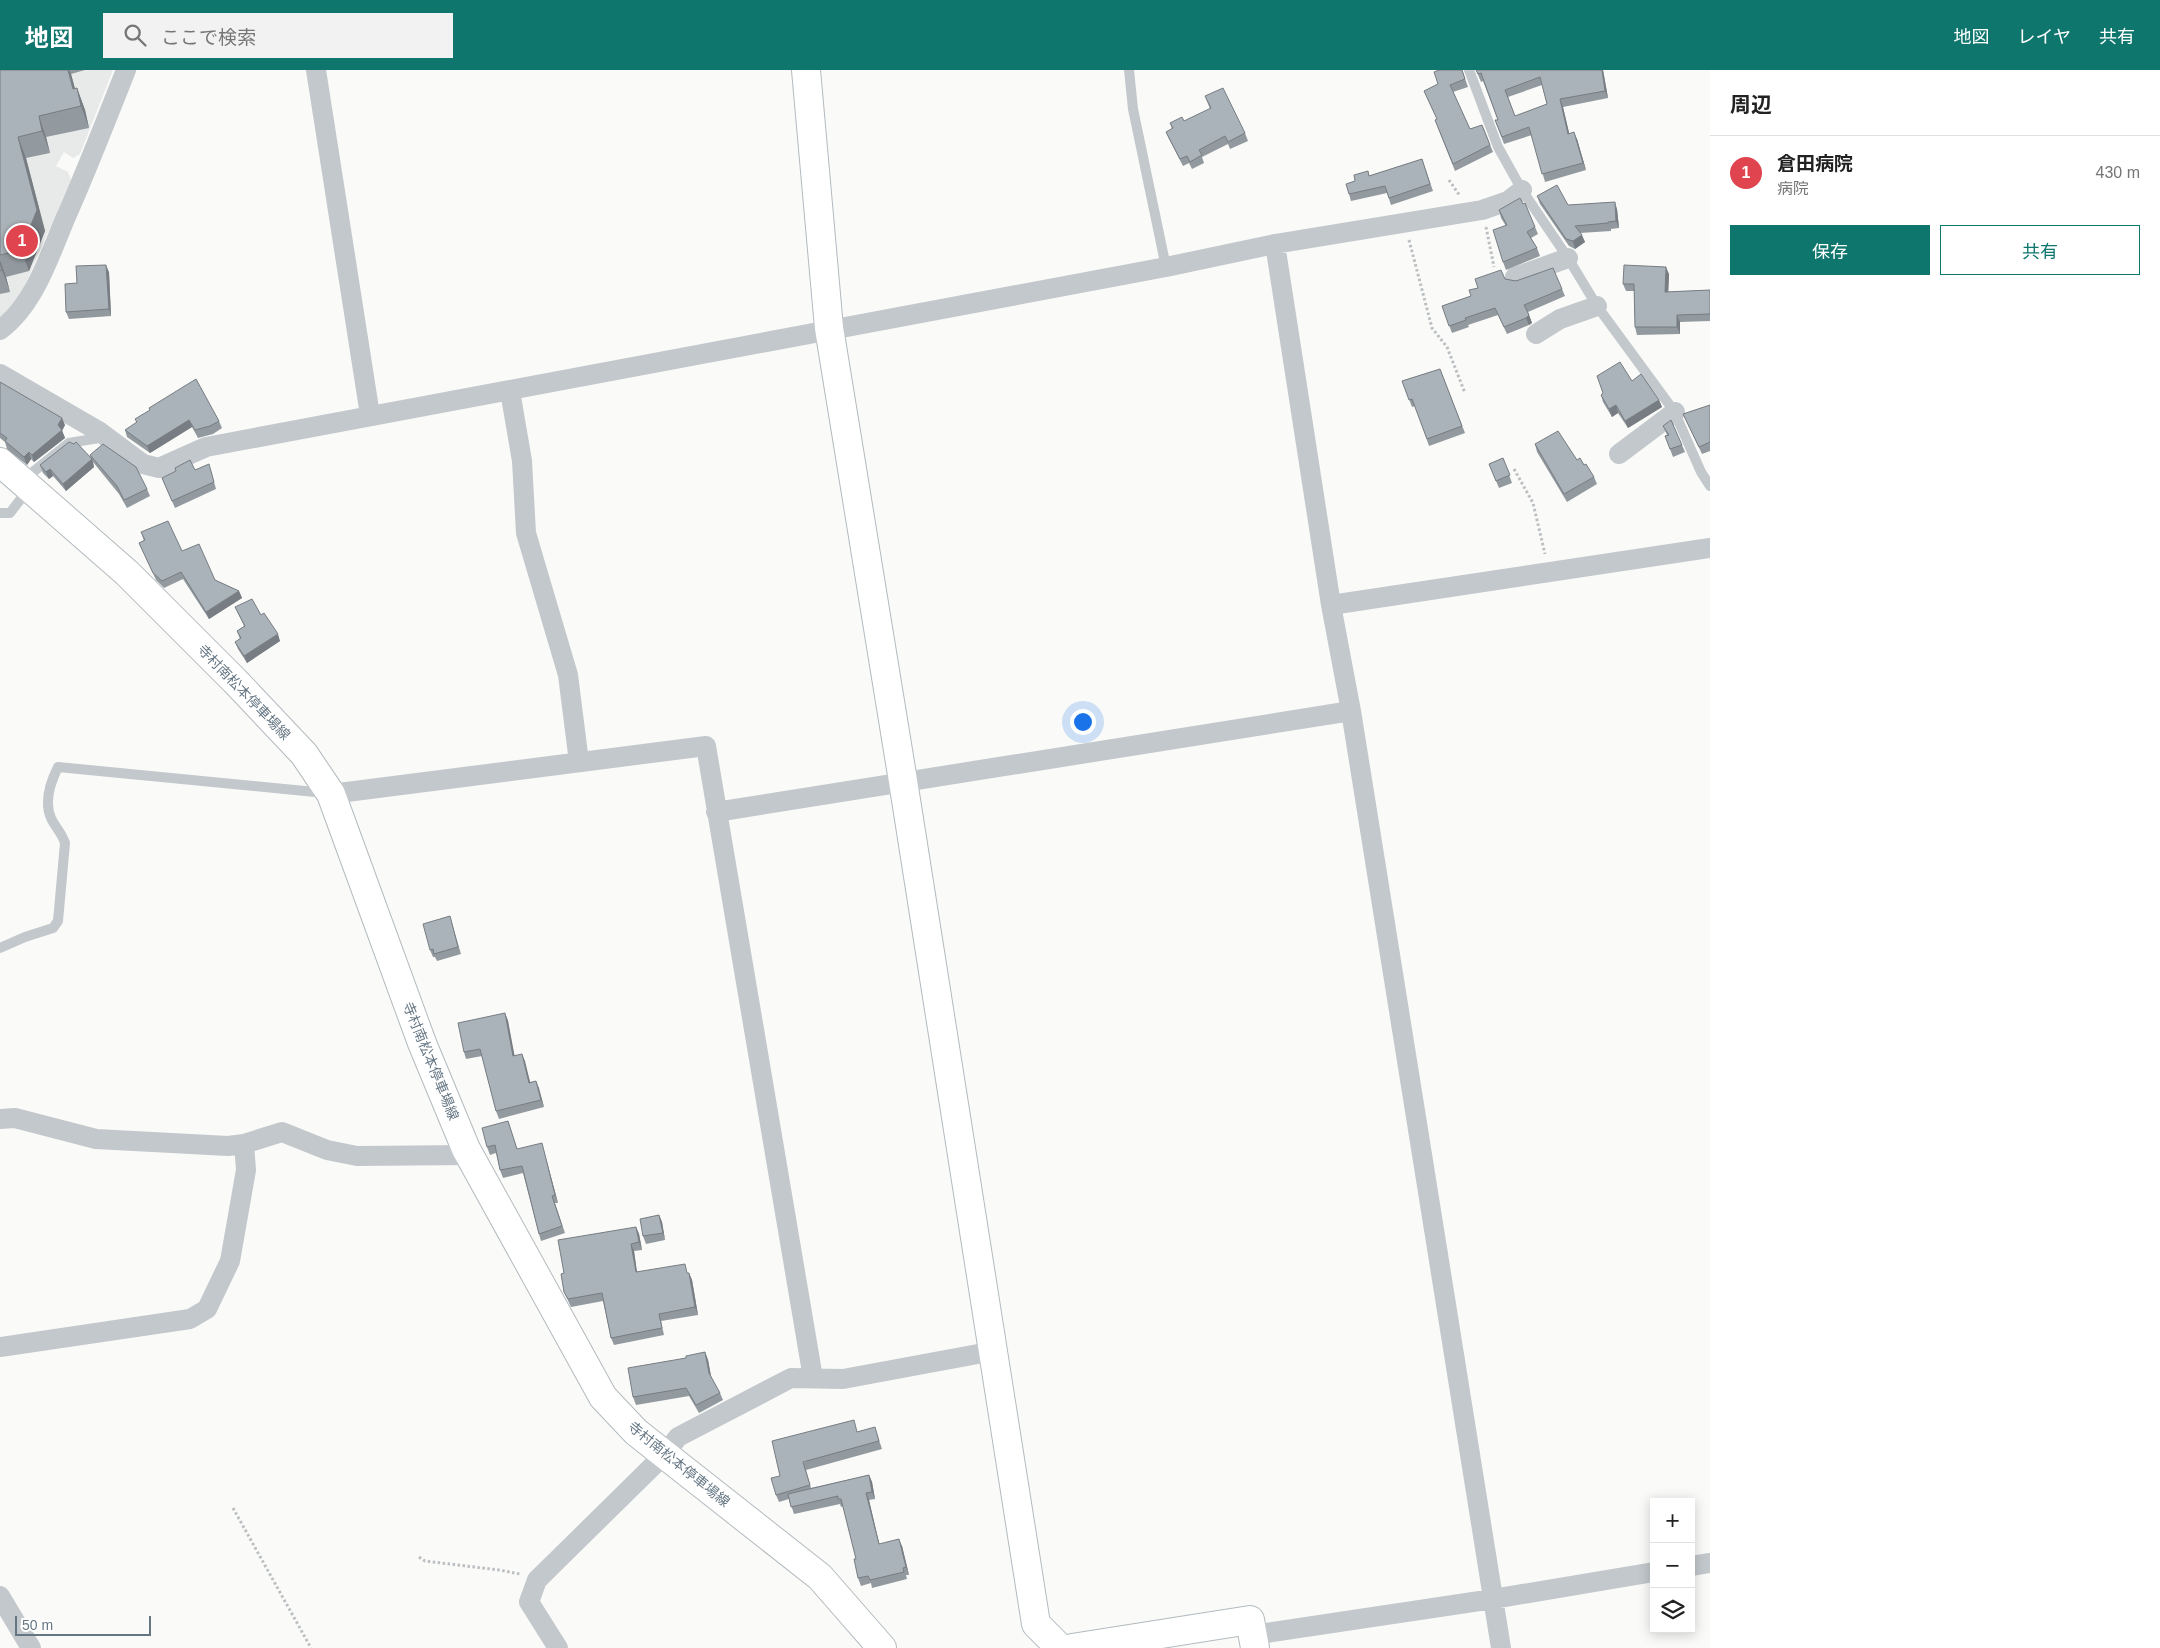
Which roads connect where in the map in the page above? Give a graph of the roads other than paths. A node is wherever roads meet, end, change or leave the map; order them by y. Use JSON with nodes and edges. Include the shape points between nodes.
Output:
{"nodes":[{"id":1,"x":126,"y":70,"type":"edge"},
{"id":2,"x":316,"y":70,"type":"edge"},
{"id":3,"x":806,"y":70,"type":"edge"},
{"id":4,"x":1128,"y":70,"type":"edge"},
{"id":5,"x":1469,"y":70,"type":"edge"},
{"id":6,"x":1522,"y":190,"type":"junction"},
{"id":7,"x":1275,"y":244,"type":"junction"},
{"id":8,"x":1568,"y":258,"type":"junction"},
{"id":9,"x":1166,"y":266,"type":"junction"},
{"id":10,"x":1515,"y":277,"type":"dead end"},
{"id":11,"x":1597,"y":306,"type":"junction"},
{"id":12,"x":829,"y":328,"type":"junction"},
{"id":13,"x":0,"y":330,"type":"edge"},
{"id":14,"x":1536,"y":334,"type":"dead end"},
{"id":15,"x":0,"y":374,"type":"edge"},
{"id":16,"x":510,"y":391,"type":"junction"},
{"id":17,"x":1675,"y":412,"type":"junction"},
{"id":18,"x":370,"y":415,"type":"junction"},
{"id":19,"x":106,"y":437,"type":"junction"},
{"id":20,"x":1619,"y":454,"type":"dead end"},
{"id":21,"x":0,"y":462,"type":"edge"},
{"id":22,"x":26,"y":484,"type":"junction"},
{"id":23,"x":1710,"y":486,"type":"edge"},
{"id":24,"x":0,"y":513,"type":"edge"},
{"id":25,"x":1710,"y":548,"type":"edge"},
{"id":26,"x":1331,"y":605,"type":"junction"},
{"id":27,"x":1351,"y":711,"type":"junction"},
{"id":28,"x":579,"y":762,"type":"junction"},
{"id":29,"x":904,"y":781,"type":"junction"},
{"id":30,"x":331,"y":794,"type":"junction"},
{"id":31,"x":716,"y":812,"type":"junction"},
{"id":32,"x":0,"y":948,"type":"edge"},
{"id":33,"x":0,"y":1119,"type":"edge"},
{"id":34,"x":244,"y":1144,"type":"junction"},
{"id":35,"x":470,"y":1155,"type":"junction"},
{"id":36,"x":0,"y":1348,"type":"edge"},
{"id":37,"x":994,"y":1352,"type":"junction"},
{"id":38,"x":814,"y":1378,"type":"junction"},
{"id":39,"x":665,"y":1454,"type":"junction"},
{"id":40,"x":1710,"y":1563,"type":"edge"},
{"id":41,"x":1695,"y":1565,"type":"edge"},
{"id":42,"x":1650,"y":1573,"type":"edge"},
{"id":43,"x":0,"y":1596,"type":"edge"},
{"id":44,"x":1493,"y":1599,"type":"junction"},
{"id":45,"x":1254,"y":1642,"type":"edge"},
{"id":46,"x":31,"y":1648,"type":"edge"},
{"id":47,"x":558,"y":1648,"type":"edge"},
{"id":48,"x":882,"y":1648,"type":"edge"},
{"id":49,"x":1060,"y":1648,"type":"edge"},
{"id":50,"x":1072,"y":1648,"type":"edge"},
{"id":51,"x":1501,"y":1648,"type":"edge"}],
"edges":[{"from":1,"to":13,"type":"street","via":[[38,283],[10,323]]},
{"from":2,"to":18,"type":"street"},
{"from":3,"to":12,"type":"street"},
{"from":4,"to":9,"type":"lane","via":[[1133,109]]},
{"from":5,"to":6,"type":"lane","via":[[1498,147]]},
{"from":6,"to":7,"type":"street","via":[[1508,201],[1482,210]]},
{"from":6,"to":8,"type":"lane"},
{"from":7,"to":9,"type":"street"},
{"from":7,"to":26,"type":"street"},
{"from":8,"to":10,"type":"street"},
{"from":8,"to":11,"type":"lane"},
{"from":9,"to":12,"type":"street"},
{"from":11,"to":14,"type":"street","via":[[1560,319]]},
{"from":11,"to":17,"type":"lane"},
{"from":12,"to":16,"type":"street"},
{"from":12,"to":29,"type":"street"},
{"from":15,"to":19,"type":"street"},
{"from":16,"to":18,"type":"street"},
{"from":16,"to":28,"type":"street","via":[[522,461],[526,532],[568,675]]},
{"from":17,"to":20,"type":"street"},
{"from":17,"to":23,"type":"lane"},
{"from":18,"to":19,"type":"street","via":[[206,447],[159,468],[143,464]]},
{"from":19,"to":22,"type":"lane","via":[[69,443]]},
{"from":21,"to":22,"type":"street","name":"寺村南松本停車場線"},
{"from":22,"to":24,"type":"lane","via":[[10,512]]},
{"from":22,"to":30,"type":"street","name":"寺村南松本停車場線","via":[[127,573],[235,681],[304,754]]},
{"from":25,"to":26,"type":"street"},
{"from":26,"to":27,"type":"street"},
{"from":27,"to":29,"type":"street"},
{"from":27,"to":44,"type":"street"},
{"from":28,"to":30,"type":"street"},
{"from":28,"to":31,"type":"street","via":[[706,746]]},
{"from":29,"to":31,"type":"street"},
{"from":29,"to":37,"type":"street"},
{"from":30,"to":32,"type":"lane","via":[[58,767],[51,781],[48,810],[64,843],[58,921],[53,928]]},
{"from":30,"to":35,"type":"street","name":"寺村南松本停車場線","via":[[422,1043]]},
{"from":31,"to":38,"type":"street"},
{"from":33,"to":34,"type":"street","via":[[15,1118],[96,1139],[228,1146]]},
{"from":34,"to":35,"type":"street","via":[[282,1132],[327,1150],[357,1156]]},
{"from":34,"to":36,"type":"street","via":[[246,1170],[230,1261],[207,1309],[190,1319]]},
{"from":35,"to":39,"type":"street","name":"寺村南松本停車場線","via":[[603,1397],[636,1432]]},
{"from":37,"to":38,"type":"street","via":[[843,1379]]},
{"from":37,"to":49,"type":"street","via":[[1036,1624]]},
{"from":38,"to":39,"type":"street","via":[[791,1378],[763,1391],[678,1437]]},
{"from":39,"to":47,"type":"street","via":[[537,1580],[529,1602]]},
{"from":39,"to":48,"type":"street","name":"寺村南松本停車場線","via":[[820,1577]]},
{"from":40,"to":41,"type":"street"},
{"from":42,"to":44,"type":"street"},
{"from":43,"to":46,"type":"street"},
{"from":44,"to":45,"type":"street"},
{"from":44,"to":51,"type":"street"},
{"from":45,"to":50,"type":"street","via":[[1250,1620]]}]}
